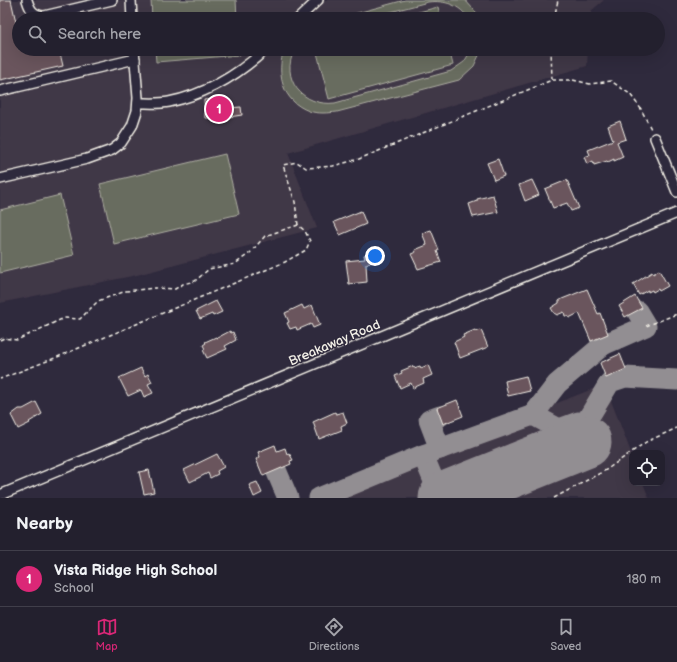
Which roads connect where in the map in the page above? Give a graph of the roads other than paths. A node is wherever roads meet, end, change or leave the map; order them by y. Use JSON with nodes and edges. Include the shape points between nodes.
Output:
{"nodes":[{"id":1,"x":28,"y":0,"type":"edge"},
{"id":2,"x":112,"y":0,"type":"edge"},
{"id":3,"x":131,"y":0,"type":"edge"},
{"id":4,"x":318,"y":0,"type":"edge"},
{"id":5,"x":32,"y":12,"type":"edge"},
{"id":6,"x":61,"y":12,"type":"edge"},
{"id":7,"x":132,"y":12,"type":"edge"},
{"id":8,"x":305,"y":12,"type":"edge"},
{"id":9,"x":135,"y":56,"type":"edge"},
{"id":10,"x":258,"y":56,"type":"edge"},
{"id":11,"x":135,"y":59,"type":"junction"},
{"id":12,"x":0,"y":91,"type":"edge"},
{"id":13,"x":138,"y":104,"type":"junction"},
{"id":14,"x":655,"y":138,"type":"road end"},
{"id":15,"x":0,"y":169,"type":"edge"},
{"id":16,"x":1,"y":178,"type":"edge"},
{"id":17,"x":677,"y":192,"type":"edge"},
{"id":18,"x":677,"y":213,"type":"edge"},
{"id":19,"x":0,"y":495,"type":"edge"}],
"edges":[{"from":1,"to":5,"type":"street"},
{"from":2,"to":6,"type":"street"},
{"from":3,"to":7,"type":"street"},
{"from":4,"to":8,"type":"street"},
{"from":9,"to":11,"type":"street"},
{"from":10,"to":13,"type":"street","via":[[237,74],[197,94],[168,102]]},
{"from":11,"to":12,"type":"street"},
{"from":11,"to":13,"type":"street"},
{"from":13,"to":16,"type":"street","via":[[128,134],[112,150],[88,159]]},
{"from":14,"to":17,"type":"street"},
{"from":15,"to":16,"type":"street"},
{"from":18,"to":19,"type":"street","name":"Breakaway Road"}]}
